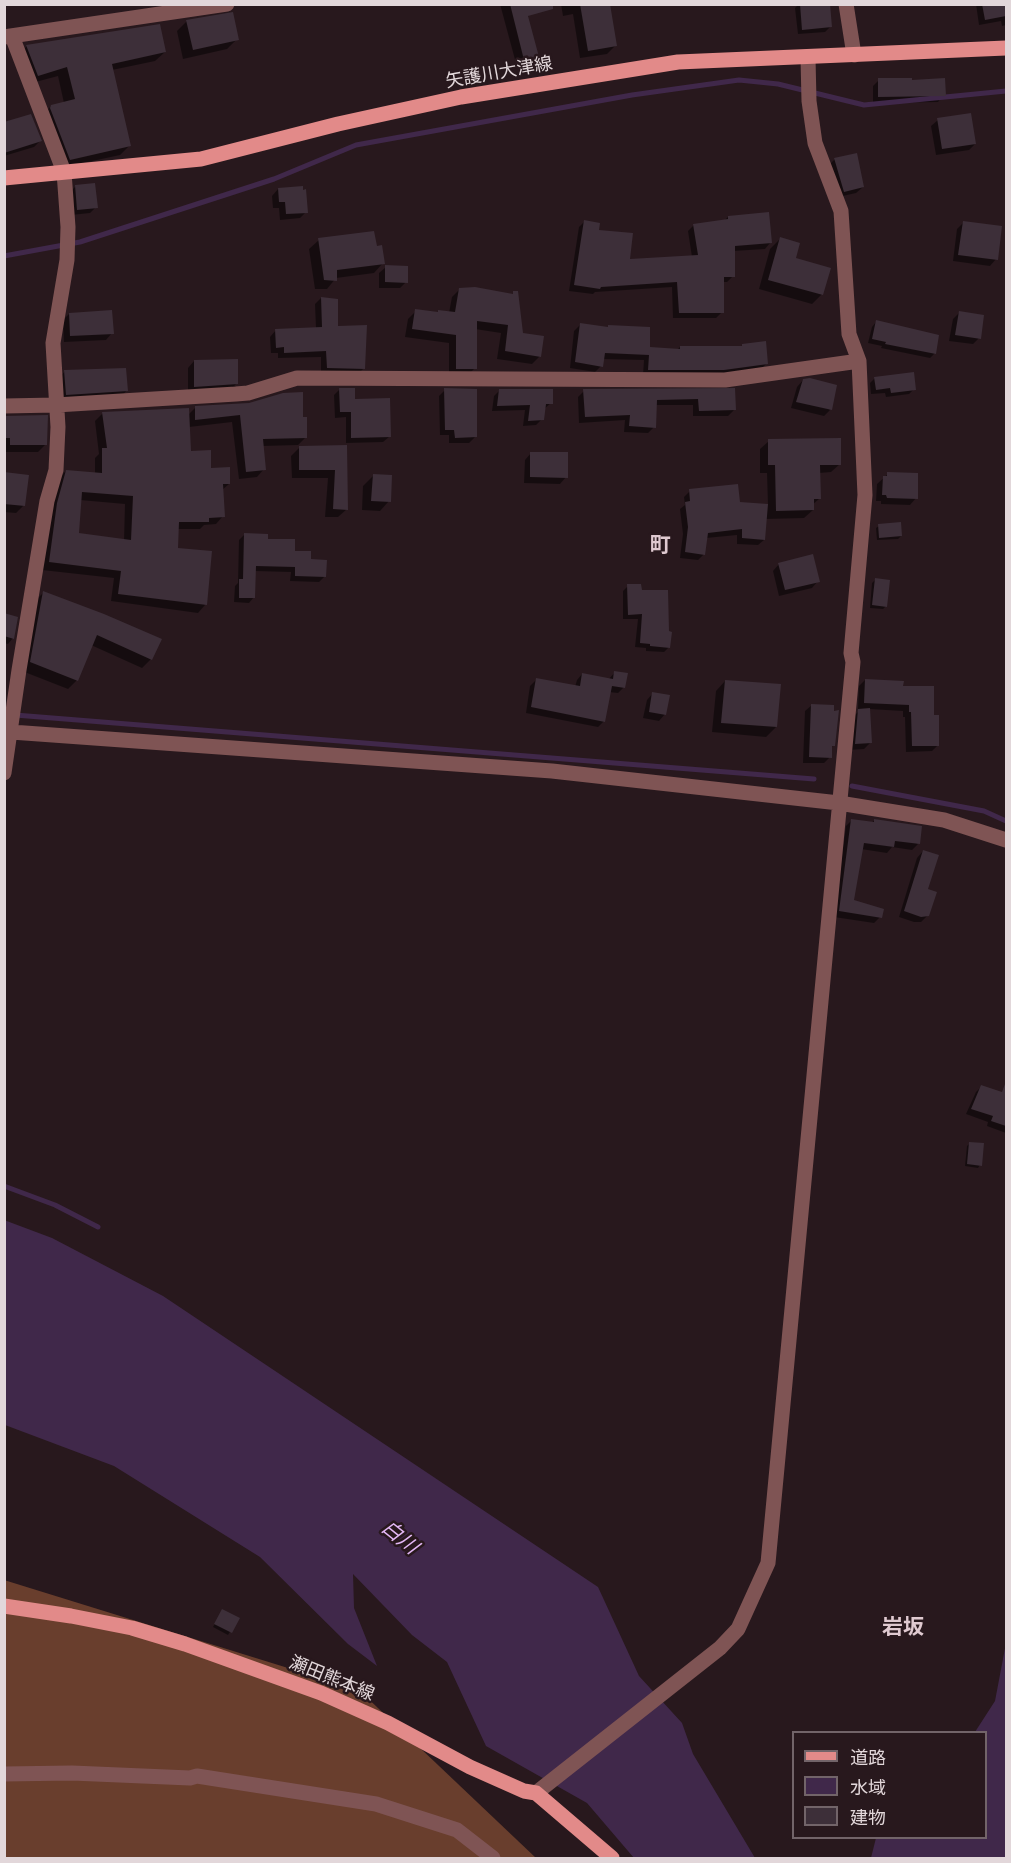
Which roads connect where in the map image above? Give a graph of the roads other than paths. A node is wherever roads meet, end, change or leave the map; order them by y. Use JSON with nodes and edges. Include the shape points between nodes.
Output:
{"nodes":[{"id":1,"x":227,"y":4,"type":"edge"},
{"id":2,"x":846,"y":4,"type":"edge"},
{"id":3,"x":8,"y":36,"type":"edge"},
{"id":4,"x":1006,"y":48,"type":"edge"},
{"id":5,"x":854,"y":55,"type":"junction"},
{"id":6,"x":808,"y":58,"type":"junction"},
{"id":7,"x":64,"y":172,"type":"junction"},
{"id":8,"x":4,"y":178,"type":"edge"},
{"id":9,"x":859,"y":361,"type":"junction"},
{"id":10,"x":56,"y":405,"type":"junction"},
{"id":11,"x":4,"y":406,"type":"edge"},
{"id":12,"x":11,"y":732,"type":"junction"},
{"id":13,"x":4,"y":773,"type":"edge"},
{"id":14,"x":839,"y":803,"type":"junction"},
{"id":15,"x":1006,"y":840,"type":"edge"},
{"id":16,"x":4,"y":1606,"type":"edge"},
{"id":17,"x":4,"y":1774,"type":"edge"},
{"id":18,"x":541,"y":1789,"type":"junction"},
{"id":19,"x":492,"y":1858,"type":"edge"},
{"id":20,"x":612,"y":1858,"type":"edge"}],
"edges":[{"from":1,"to":3,"type":"street"},
{"from":2,"to":5,"type":"street"},
{"from":3,"to":7,"type":"street"},
{"from":4,"to":5,"type":"main road","name":"矢護川大津線"},
{"from":5,"to":6,"type":"main road","name":"矢護川大津線"},
{"from":6,"to":7,"type":"main road","name":"矢護川大津線","via":[[678,62],[461,97],[201,159]]},
{"from":6,"to":9,"type":"street","via":[[815,143],[841,212],[849,334]]},
{"from":7,"to":8,"type":"main road","name":"矢護川大津線"},
{"from":7,"to":10,"type":"street","via":[[67,260],[53,343]]},
{"from":9,"to":10,"type":"street","via":[[725,380],[297,378],[248,393]]},
{"from":9,"to":14,"type":"street","via":[[865,495]]},
{"from":10,"to":11,"type":"street"},
{"from":10,"to":12,"type":"street","via":[[56,470],[47,501]]},
{"from":12,"to":13,"type":"street"},
{"from":12,"to":14,"type":"street","via":[[552,771]]},
{"from":14,"to":15,"type":"street","via":[[944,820]]},
{"from":14,"to":18,"type":"street","via":[[768,1563],[738,1629],[720,1648]]},
{"from":16,"to":18,"type":"main road","name":"瀬田熊本線","via":[[132,1628],[185,1644],[321,1693],[524,1791]]},
{"from":17,"to":19,"type":"street","via":[[197,1776],[376,1804],[456,1830]]},
{"from":18,"to":20,"type":"main road","name":"瀬田熊本線"}]}
